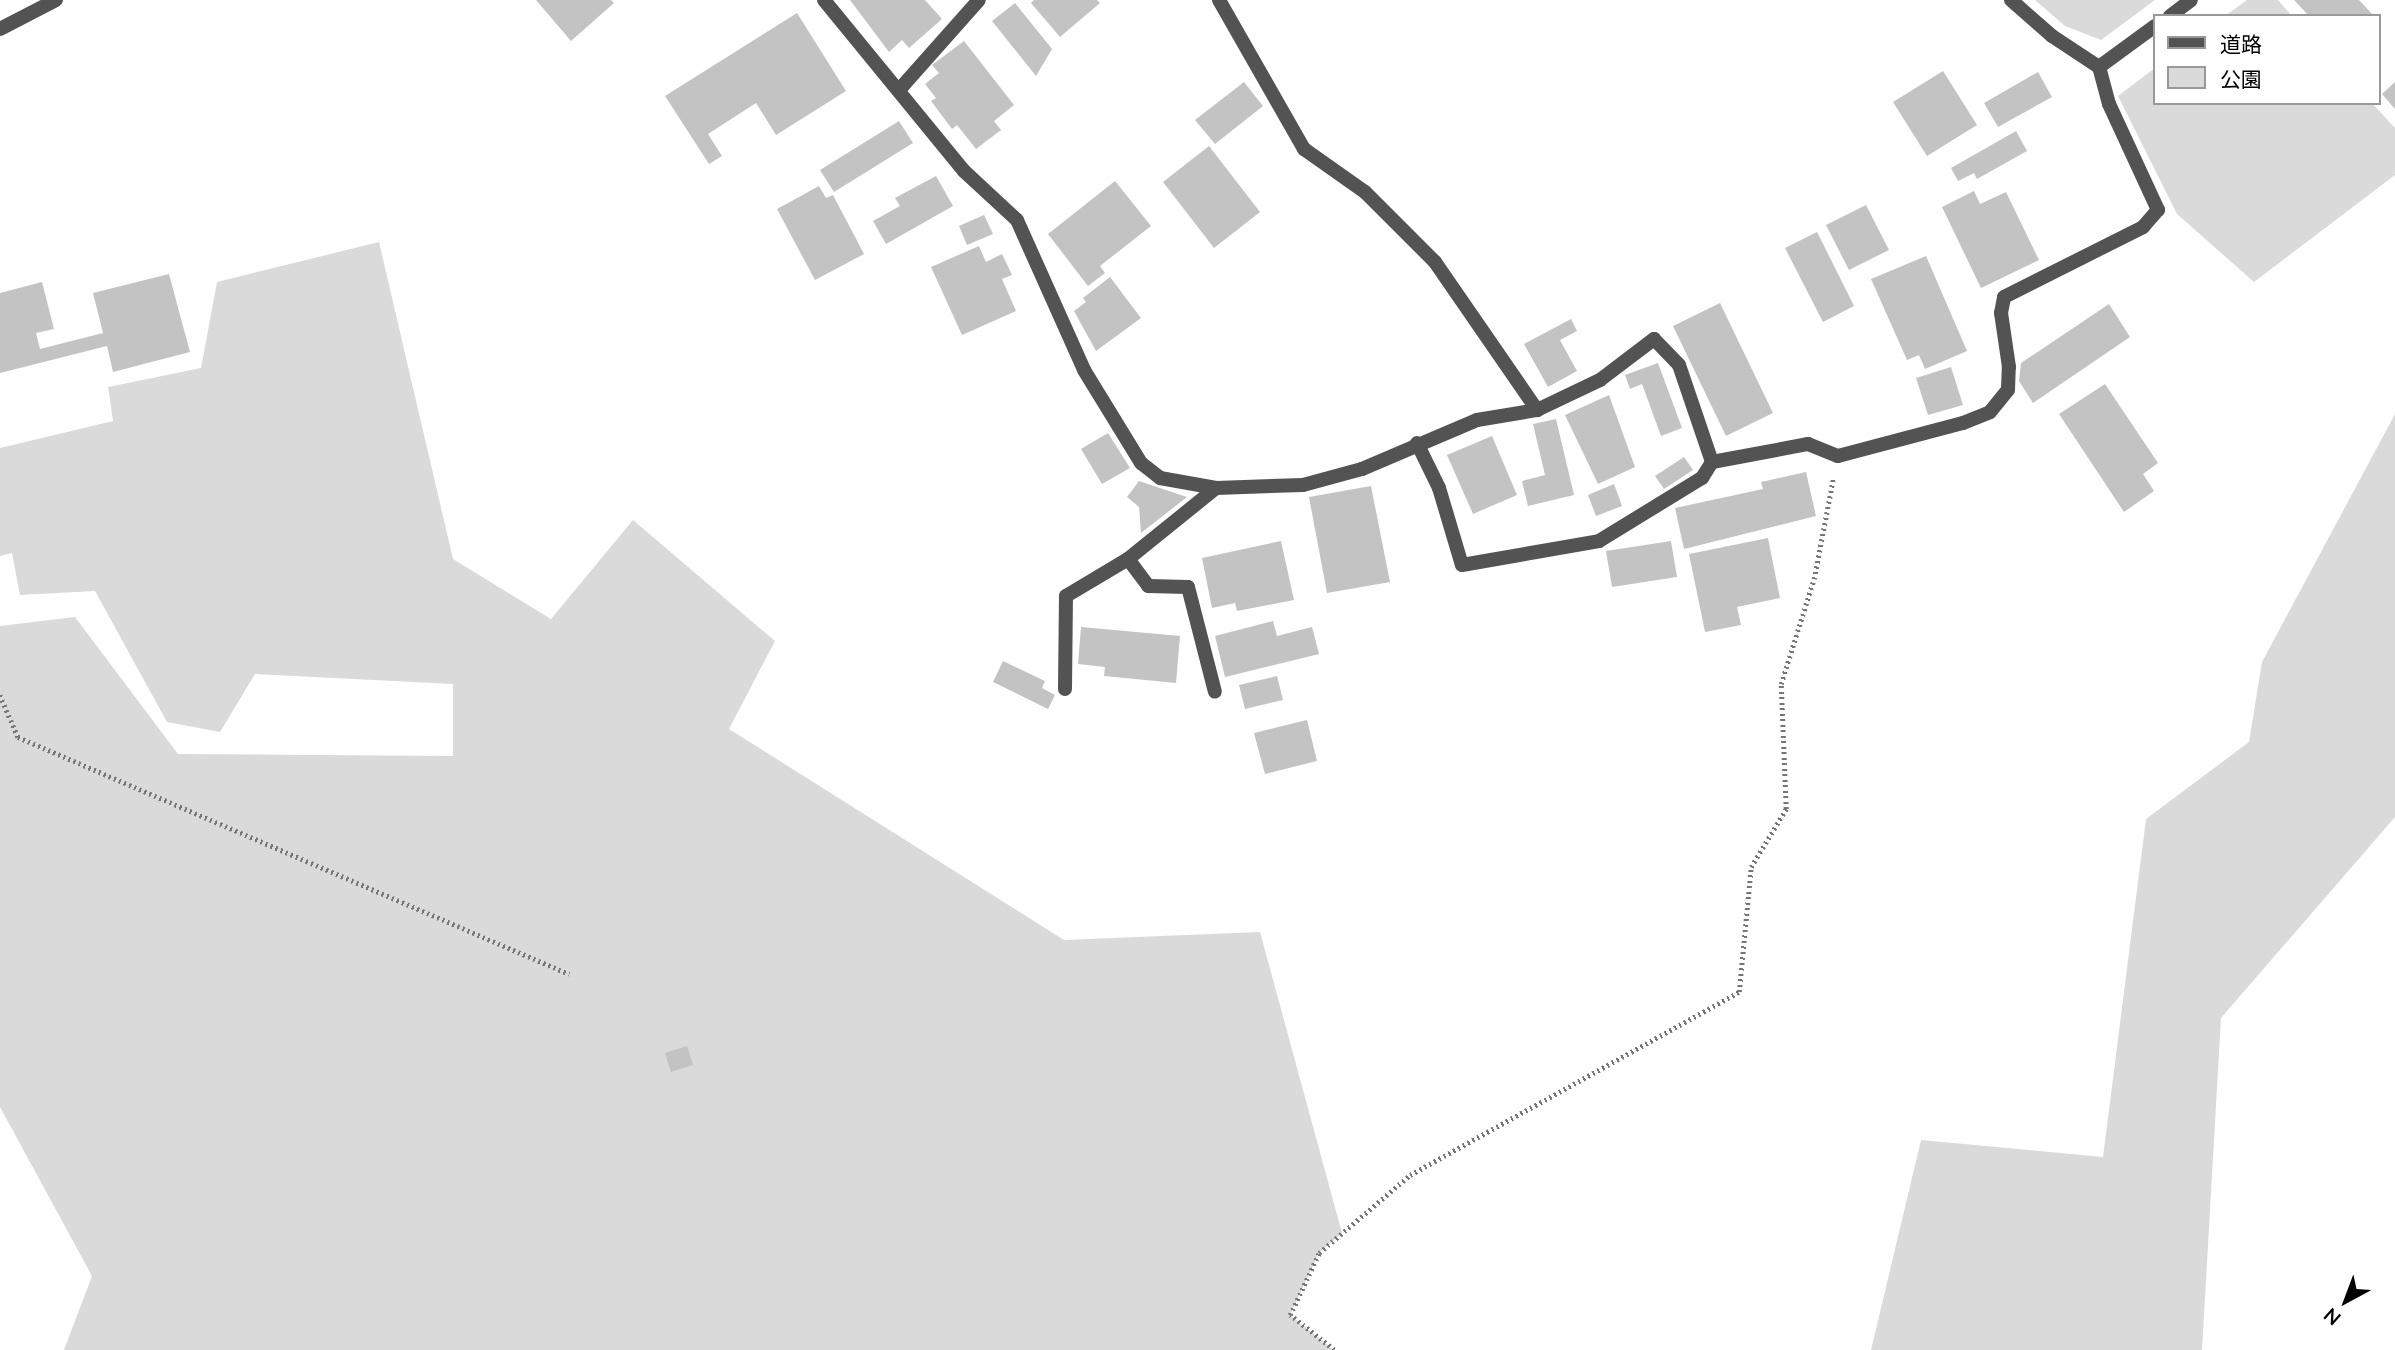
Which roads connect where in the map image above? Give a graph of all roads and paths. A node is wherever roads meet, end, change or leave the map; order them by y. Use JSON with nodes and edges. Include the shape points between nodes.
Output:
{"nodes":[{"id":1,"x":56,"y":0,"type":"edge"},
{"id":2,"x":824,"y":0,"type":"edge"},
{"id":3,"x":979,"y":0,"type":"edge"},
{"id":4,"x":1219,"y":0,"type":"edge"},
{"id":5,"x":2011,"y":0,"type":"edge"},
{"id":6,"x":2191,"y":0,"type":"edge"},
{"id":7,"x":2173,"y":14,"type":"edge"},
{"id":8,"x":2154,"y":27,"type":"edge"},
{"id":9,"x":0,"y":29,"type":"edge"},
{"id":10,"x":2099,"y":67,"type":"junction"},
{"id":11,"x":899,"y":90,"type":"junction"},
{"id":12,"x":1537,"y":410,"type":"junction"},
{"id":13,"x":1417,"y":443,"type":"junction"},
{"id":14,"x":1838,"y":456,"type":"junction"},
{"id":15,"x":1712,"y":462,"type":"junction"},
{"id":16,"x":1216,"y":488,"type":"junction"},
{"id":17,"x":1128,"y":559,"type":"junction"},
{"id":18,"x":1065,"y":689,"type":"dead end"},
{"id":19,"x":1215,"y":692,"type":"dead end"},
{"id":20,"x":0,"y":695,"type":"edge"},
{"id":21,"x":569,"y":974,"type":"dead end"},
{"id":22,"x":1334,"y":1350,"type":"edge"}],
"edges":[{"from":1,"to":9,"type":"street"},
{"from":2,"to":11,"type":"street"},
{"from":3,"to":11,"type":"street"},
{"from":4,"to":12,"type":"street","via":[[1304,149],[1320,165],[1365,192],[1435,262]]},
{"from":5,"to":10,"type":"street","via":[[2052,36]]},
{"from":6,"to":7,"type":"street"},
{"from":8,"to":10,"type":"street"},
{"from":10,"to":14,"type":"street","via":[[2109,104],[2158,210],[2143,228],[2004,297],[2001,313],[2008,390],[1990,412]]},
{"from":11,"to":16,"type":"street","via":[[964,171],[1017,220],[1084,370],[1141,463],[1160,478]]},
{"from":12,"to":13,"type":"street","via":[[1477,420]]},
{"from":12,"to":15,"type":"street","via":[[1600,380],[1654,339],[1679,365]]},
{"from":13,"to":15,"type":"street","via":[[1439,488],[1462,565],[1599,541],[1702,478]]},
{"from":13,"to":16,"type":"street","via":[[1362,469],[1303,485]]},
{"from":14,"to":15,"type":"street","via":[[1808,444]]},
{"from":14,"to":22,"type":"path","via":[[1814,579],[1781,684],[1786,809],[1751,867],[1739,992],[1410,1175],[1319,1253],[1290,1315]]},
{"from":16,"to":17,"type":"street"},
{"from":17,"to":18,"type":"street","via":[[1066,596]]},
{"from":17,"to":19,"type":"street","via":[[1148,586],[1188,587]]},
{"from":20,"to":21,"type":"path","via":[[18,737]]}]}
